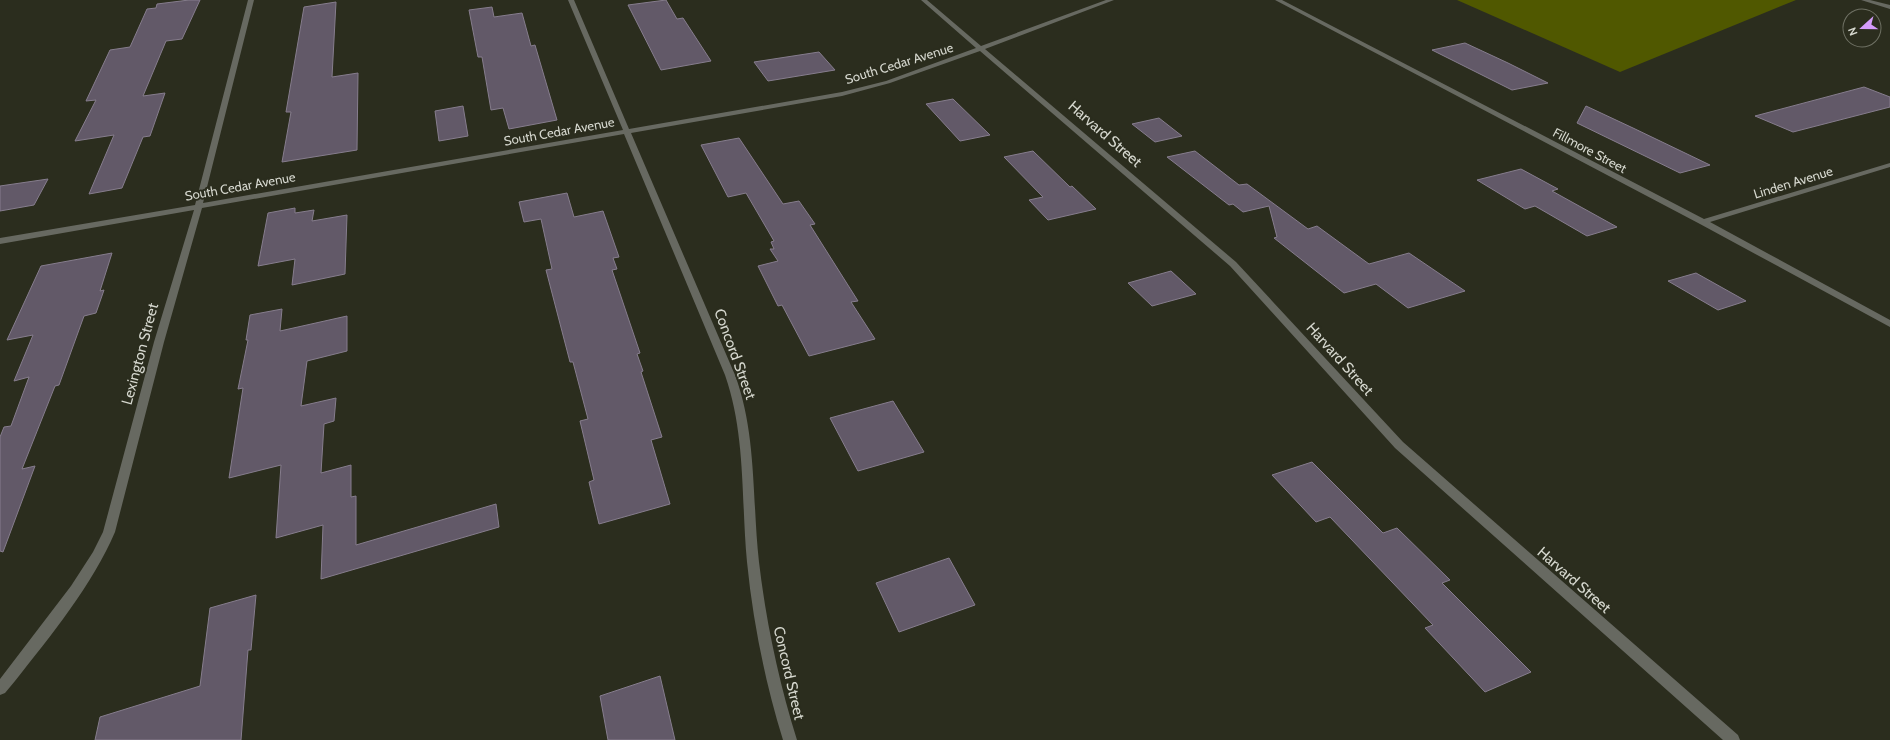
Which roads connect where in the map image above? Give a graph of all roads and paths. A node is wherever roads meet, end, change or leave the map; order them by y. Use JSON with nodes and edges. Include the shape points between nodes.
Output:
{"nodes":[{"id":1,"x":251,"y":0,"type":"edge"},
{"id":2,"x":571,"y":0,"type":"edge"},
{"id":3,"x":924,"y":0,"type":"edge"},
{"id":4,"x":1111,"y":0,"type":"edge"},
{"id":5,"x":1278,"y":0,"type":"edge"},
{"id":6,"x":1864,"y":0,"type":"edge"},
{"id":7,"x":1890,"y":7,"type":"edge"},
{"id":8,"x":982,"y":49,"type":"junction"},
{"id":9,"x":628,"y":131,"type":"junction"},
{"id":10,"x":1890,"y":165,"type":"edge"},
{"id":11,"x":199,"y":205,"type":"junction"},
{"id":12,"x":1703,"y":222,"type":"junction"},
{"id":13,"x":0,"y":241,"type":"edge"},
{"id":14,"x":1890,"y":324,"type":"edge"},
{"id":15,"x":0,"y":689,"type":"edge"},
{"id":16,"x":790,"y":740,"type":"edge"},
{"id":17,"x":1733,"y":740,"type":"edge"}],
"edges":[{"from":1,"to":11,"type":"street","name":"Lexington Street"},
{"from":2,"to":9,"type":"street","name":"Concord Street"},
{"from":3,"to":8,"type":"street","name":"Harvard Street"},
{"from":4,"to":8,"type":"street","name":"South Cedar Avenue"},
{"from":5,"to":12,"type":"street","name":"Fillmore Street"},
{"from":6,"to":7,"type":"street"},
{"from":8,"to":9,"type":"street","name":"South Cedar Avenue","via":[[888,82],[842,94]]},
{"from":8,"to":17,"type":"street","name":"Harvard Street","via":[[1233,264],[1400,445]]},
{"from":9,"to":11,"type":"street","name":"South Cedar Avenue"},
{"from":9,"to":16,"type":"street","name":"Concord Street","via":[[730,375],[740,409],[753,561],[760,608],[770,665]]},
{"from":10,"to":12,"type":"street","name":"Linden Avenue"},
{"from":11,"to":13,"type":"street","name":"South Cedar Avenue"},
{"from":11,"to":15,"type":"street","name":"Lexington Street","via":[[101,552],[38,643]]},
{"from":12,"to":14,"type":"street","name":"Fillmore Street"}]}
